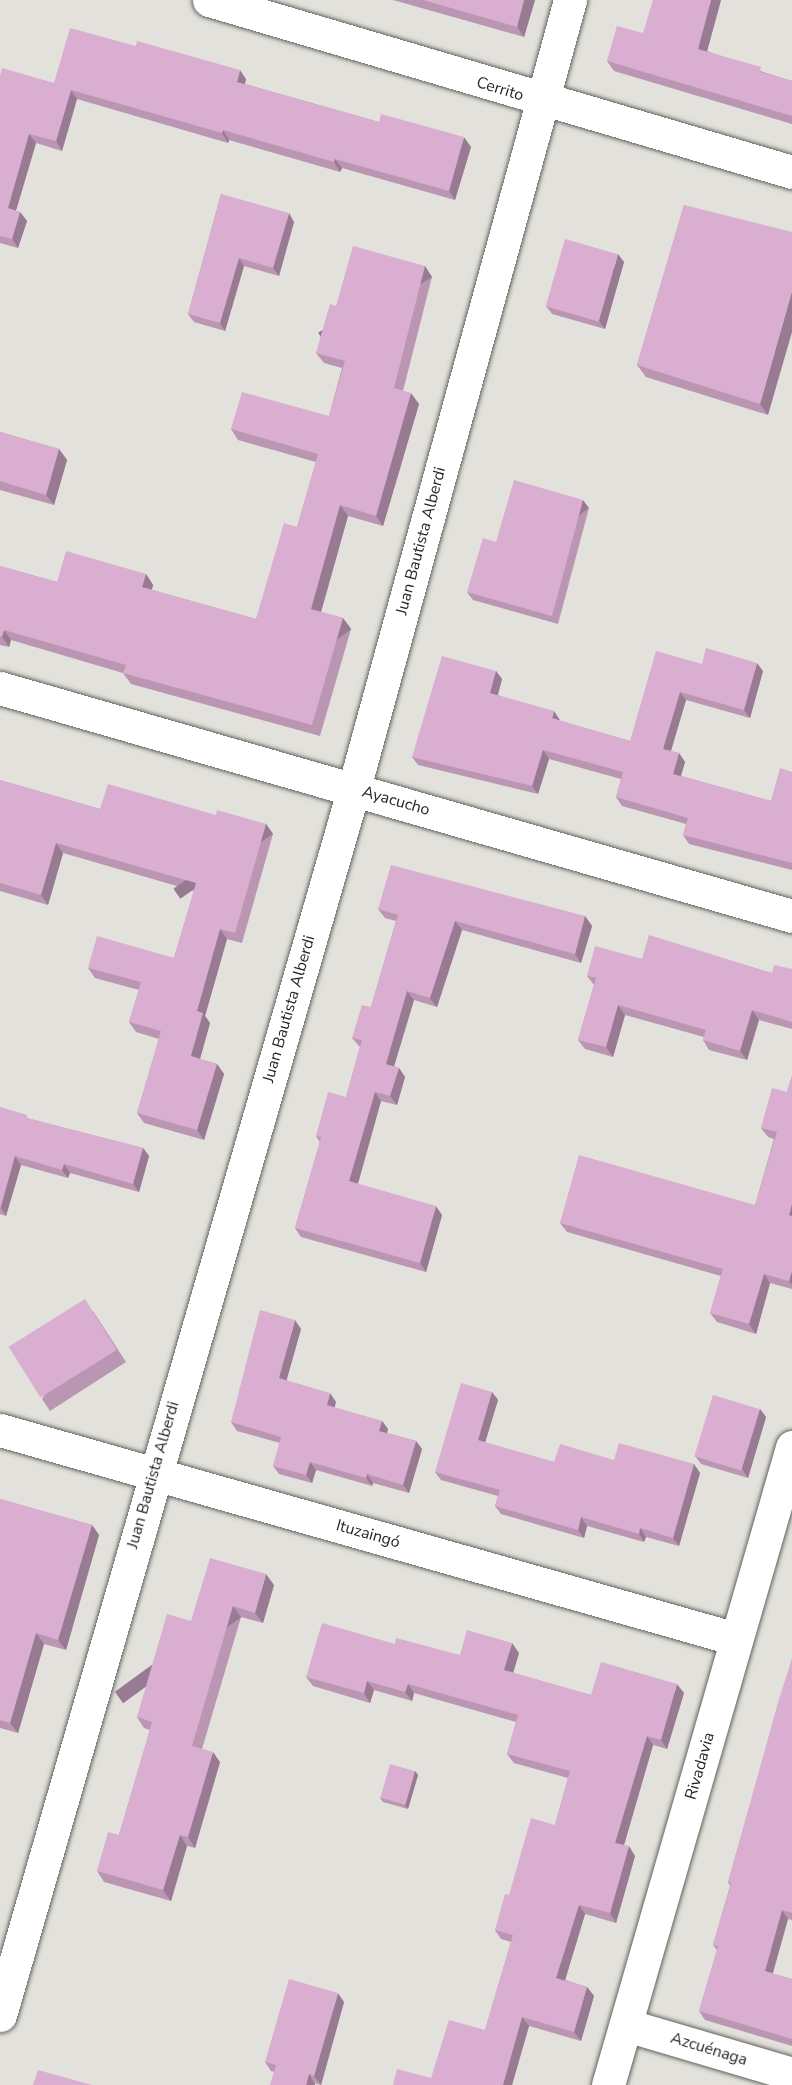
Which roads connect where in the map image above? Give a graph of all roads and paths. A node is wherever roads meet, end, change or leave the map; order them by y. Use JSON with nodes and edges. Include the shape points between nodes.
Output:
{"nodes":[{"id":1,"x":209,"y":0,"type":"edge"},
{"id":2,"x":570,"y":0,"type":"edge"},
{"id":3,"x":541,"y":101,"type":"junction"},
{"id":4,"x":792,"y":172,"type":"edge"},
{"id":5,"x":0,"y":688,"type":"edge"},
{"id":6,"x":354,"y":788,"type":"junction"},
{"id":7,"x":792,"y":916,"type":"edge"},
{"id":8,"x":0,"y":1430,"type":"edge"},
{"id":9,"x":790,"y":1463,"type":"edge"},
{"id":10,"x":154,"y":1472,"type":"junction"},
{"id":11,"x":736,"y":1639,"type":"junction"},
{"id":12,"x":0,"y":2015,"type":"edge"},
{"id":13,"x":626,"y":2025,"type":"junction"},
{"id":14,"x":792,"y":2074,"type":"edge"},
{"id":15,"x":608,"y":2085,"type":"edge"}],
"edges":[{"from":1,"to":3,"type":"street","name":"Cerrito"},
{"from":2,"to":3,"type":"street","name":"Juan Bautista Alberdi"},
{"from":3,"to":4,"type":"street","name":"Cerrito"},
{"from":3,"to":6,"type":"street","name":"Juan Bautista Alberdi"},
{"from":5,"to":6,"type":"street","name":"Ayacucho"},
{"from":6,"to":7,"type":"street","name":"Ayacucho"},
{"from":6,"to":10,"type":"street","name":"Juan Bautista Alberdi"},
{"from":8,"to":10,"type":"street","name":"Ituzaingó"},
{"from":9,"to":11,"type":"street","name":"Rivadavia"},
{"from":10,"to":11,"type":"street","name":"Ituzaingó"},
{"from":10,"to":12,"type":"street","name":"Juan Bautista Alberdi"},
{"from":11,"to":13,"type":"street","name":"Rivadavia"},
{"from":13,"to":14,"type":"street","name":"Azcuénaga"},
{"from":13,"to":15,"type":"street","name":"Rivadavia"}]}
